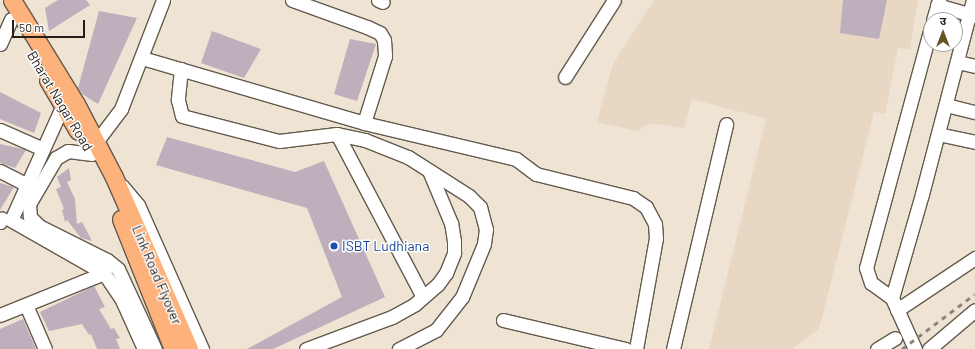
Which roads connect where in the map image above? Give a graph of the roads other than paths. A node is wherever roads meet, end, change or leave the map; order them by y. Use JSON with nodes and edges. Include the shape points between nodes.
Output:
{"nodes":[{"id":1,"x":0,"y":0,"type":"edge"},
{"id":2,"x":12,"y":0,"type":"edge"},
{"id":3,"x":163,"y":0,"type":"edge"},
{"id":4,"x":292,"y":0,"type":"edge"},
{"id":5,"x":614,"y":0,"type":"edge"},
{"id":6,"x":973,"y":0,"type":"edge"},
{"id":7,"x":938,"y":2,"type":"edge"},
{"id":8,"x":935,"y":12,"type":"edge"},
{"id":9,"x":972,"y":15,"type":"edge"},
{"id":10,"x":11,"y":19,"type":"junction"},
{"id":11,"x":0,"y":44,"type":"edge"},
{"id":12,"x":924,"y":52,"type":"edge"},
{"id":13,"x":142,"y":58,"type":"junction"},
{"id":14,"x":958,"y":62,"type":"junction"},
{"id":15,"x":975,"y":66,"type":"edge"},
{"id":16,"x":181,"y":69,"type":"junction"},
{"id":17,"x":565,"y":77,"type":"dead end"},
{"id":18,"x":946,"y":105,"type":"junction"},
{"id":19,"x":63,"y":106,"type":"junction"},
{"id":20,"x":975,"y":112,"type":"edge"},
{"id":21,"x":364,"y":123,"type":"junction"},
{"id":22,"x":726,"y":124,"type":"dead end"},
{"id":23,"x":0,"y":130,"type":"edge"},
{"id":24,"x":337,"y":134,"type":"junction"},
{"id":25,"x":938,"y":134,"type":"junction"},
{"id":26,"x":975,"y":142,"type":"edge"},
{"id":27,"x":94,"y":148,"type":"junction"},
{"id":28,"x":43,"y":149,"type":"junction"},
{"id":29,"x":0,"y":171,"type":"edge"},
{"id":30,"x":430,"y":173,"type":"junction"},
{"id":31,"x":114,"y":177,"type":"junction"},
{"id":32,"x":27,"y":186,"type":"junction"},
{"id":33,"x":120,"y":203,"type":"junction"},
{"id":34,"x":3,"y":220,"type":"edge"},
{"id":35,"x":975,"y":258,"type":"edge"},
{"id":36,"x":104,"y":273,"type":"junction"},
{"id":37,"x":423,"y":297,"type":"junction"},
{"id":38,"x":892,"y":298,"type":"junction"},
{"id":39,"x":26,"y":305,"type":"junction"},
{"id":40,"x":897,"y":310,"type":"junction"},
{"id":41,"x":975,"y":310,"type":"edge"},
{"id":42,"x":0,"y":315,"type":"edge"},
{"id":43,"x":504,"y":320,"type":"dead end"},
{"id":44,"x":895,"y":338,"type":"dead end"},
{"id":45,"x":45,"y":349,"type":"edge"},
{"id":46,"x":144,"y":349,"type":"edge"},
{"id":47,"x":155,"y":349,"type":"edge"},
{"id":48,"x":173,"y":349,"type":"edge"},
{"id":49,"x":189,"y":349,"type":"edge"},
{"id":50,"x":202,"y":349,"type":"edge"},
{"id":51,"x":306,"y":349,"type":"edge"},
{"id":52,"x":399,"y":349,"type":"edge"},
{"id":53,"x":626,"y":349,"type":"edge"},
{"id":54,"x":636,"y":349,"type":"edge"},
{"id":55,"x":673,"y":349,"type":"edge"},
{"id":56,"x":877,"y":349,"type":"edge"},
{"id":57,"x":915,"y":349,"type":"edge"},
{"id":58,"x":929,"y":349,"type":"edge"}],
"edges":[{"from":1,"to":10,"type":"main road","name":"Bharat Nagar Road"},
{"from":2,"to":27,"type":"main road","name":"Bharat Nagar Road","via":[[76,104]]},
{"from":3,"to":13,"type":"street"},
{"from":4,"to":21,"type":"street","via":[[380,33],[384,40],[385,56]]},
{"from":5,"to":17,"type":"street"},
{"from":6,"to":9,"type":"street"},
{"from":7,"to":8,"type":"street"},
{"from":7,"to":9,"type":"street"},
{"from":9,"to":14,"type":"street"},
{"from":10,"to":11,"type":"street"},
{"from":10,"to":19,"type":"main road","name":"Bharat Nagar Road"},
{"from":12,"to":38,"type":"street","via":[[866,268],[871,283]]},
{"from":13,"to":16,"type":"street"},
{"from":13,"to":27,"type":"street","via":[[121,109]]},
{"from":14,"to":15,"type":"street"},
{"from":14,"to":18,"type":"street"},
{"from":16,"to":21,"type":"street"},
{"from":16,"to":24,"type":"street","via":[[178,100],[182,116],[279,141]]},
{"from":18,"to":20,"type":"street"},
{"from":18,"to":25,"type":"street"},
{"from":19,"to":27,"type":"main road","name":"Bharat Nagar Road"},
{"from":19,"to":28,"type":"street"},
{"from":21,"to":54,"type":"street","via":[[516,159],[536,174],[633,198],[646,207],[655,224],[656,238]]},
{"from":22,"to":55,"type":"street"},
{"from":23,"to":28,"type":"street"},
{"from":24,"to":30,"type":"street","via":[[389,148],[421,165]]},
{"from":24,"to":37,"type":"street"},
{"from":25,"to":26,"type":"street"},
{"from":25,"to":38,"type":"street"},
{"from":27,"to":31,"type":"main road","name":"Bharat Nagar Road"},
{"from":27,"to":33,"type":"main road","name":"Bharat Nagar Road"},
{"from":27,"to":47,"type":"street","via":[[68,150],[56,158],[29,204],[30,217],[39,226],[107,260],[118,269]]},
{"from":28,"to":32,"type":"street"},
{"from":29,"to":32,"type":"street"},
{"from":30,"to":37,"type":"street","via":[[451,223],[454,253],[446,274]]},
{"from":30,"to":52,"type":"street","via":[[469,196],[480,207],[486,229],[484,244],[462,297],[446,320],[436,330]]},
{"from":31,"to":33,"type":"main road","name":"Bharat Nagar Road"},
{"from":31,"to":50,"type":"street","via":[[138,205]]},
{"from":32,"to":34,"type":"street"},
{"from":33,"to":48,"type":"main road","name":"Link Road Flyover"},
{"from":33,"to":49,"type":"main road","name":"Link Road Flyover"},
{"from":34,"to":36,"type":"street"},
{"from":35,"to":40,"type":"street"},
{"from":36,"to":39,"type":"street"},
{"from":36,"to":46,"type":"street","via":[[122,300]]},
{"from":37,"to":51,"type":"street","via":[[392,317]]},
{"from":38,"to":40,"type":"street"},
{"from":39,"to":42,"type":"street"},
{"from":39,"to":45,"type":"street"},
{"from":40,"to":57,"type":"street"},
{"from":41,"to":58,"type":"street"},
{"from":43,"to":53,"type":"street"},
{"from":44,"to":56,"type":"street"}]}
